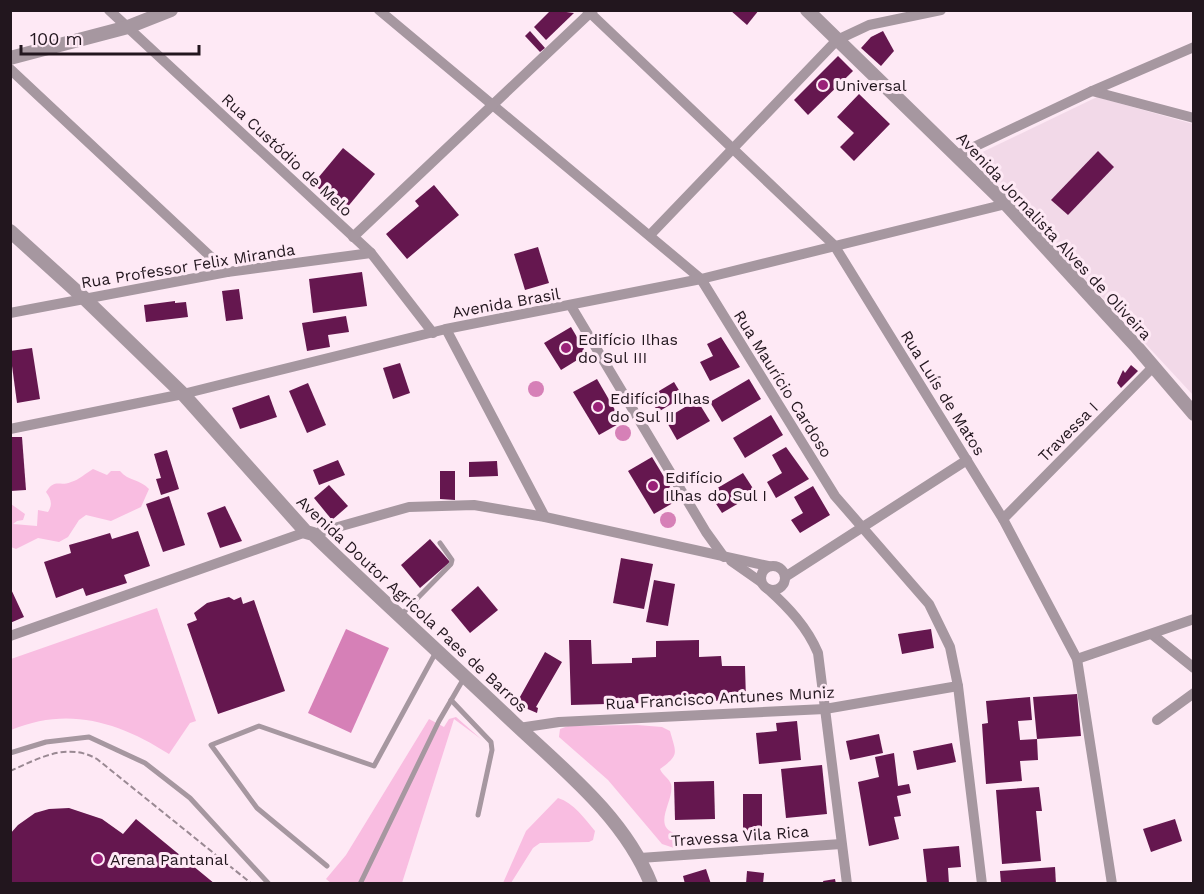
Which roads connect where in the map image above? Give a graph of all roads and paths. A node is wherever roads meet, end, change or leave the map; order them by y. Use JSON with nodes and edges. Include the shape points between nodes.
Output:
{"nodes":[{"id":1,"x":110,"y":10,"type":"edge"},
{"id":2,"x":171,"y":10,"type":"edge"},
{"id":3,"x":379,"y":10,"type":"edge"},
{"id":4,"x":807,"y":10,"type":"edge"},
{"id":5,"x":940,"y":10,"type":"edge"},
{"id":6,"x":590,"y":11,"type":"edge"},
{"id":7,"x":128,"y":27,"type":"junction"},
{"id":8,"x":837,"y":40,"type":"junction"},
{"id":9,"x":1194,"y":47,"type":"edge"},
{"id":10,"x":10,"y":58,"type":"edge"},
{"id":11,"x":10,"y":69,"type":"edge"},
{"id":12,"x":1092,"y":91,"type":"junction"},
{"id":13,"x":492,"y":106,"type":"junction"},
{"id":14,"x":1194,"y":118,"type":"edge"},
{"id":15,"x":733,"y":148,"type":"junction"},
{"id":16,"x":957,"y":155,"type":"junction"},
{"id":17,"x":1006,"y":204,"type":"junction"},
{"id":18,"x":10,"y":231,"type":"edge"},
{"id":19,"x":650,"y":235,"type":"junction"},
{"id":20,"x":353,"y":237,"type":"junction"},
{"id":21,"x":834,"y":245,"type":"junction"},
{"id":22,"x":371,"y":253,"type":"junction"},
{"id":23,"x":227,"y":272,"type":"junction"},
{"id":24,"x":701,"y":279,"type":"junction"},
{"id":25,"x":84,"y":298,"type":"junction"},
{"id":26,"x":571,"y":306,"type":"junction"},
{"id":27,"x":10,"y":313,"type":"edge"},
{"id":28,"x":446,"y":329,"type":"junction"},
{"id":29,"x":432,"y":333,"type":"junction"},
{"id":30,"x":1153,"y":367,"type":"junction"},
{"id":31,"x":183,"y":394,"type":"junction"},
{"id":32,"x":1194,"y":414,"type":"edge"},
{"id":33,"x":10,"y":429,"type":"edge"},
{"id":34,"x":967,"y":460,"type":"junction"},
{"id":35,"x":545,"y":517,"type":"junction"},
{"id":36,"x":1003,"y":519,"type":"junction"},
{"id":37,"x":864,"y":528,"type":"junction"},
{"id":38,"x":706,"y":532,"type":"junction"},
{"id":39,"x":310,"y":533,"type":"junction"},
{"id":40,"x":440,"y":543,"type":"dead end"},
{"id":41,"x":704,"y":553,"type":"junction"},
{"id":42,"x":727,"y":558,"type":"junction"},
{"id":43,"x":773,"y":566,"type":"junction"},
{"id":44,"x":804,"y":566,"type":"junction"},
{"id":45,"x":784,"y":582,"type":"junction"},
{"id":46,"x":765,"y":586,"type":"junction"},
{"id":47,"x":791,"y":610,"type":"junction"},
{"id":48,"x":399,"y":616,"type":"junction"},
{"id":49,"x":1194,"y":619,"type":"edge"},
{"id":50,"x":1154,"y":634,"type":"junction"},
{"id":51,"x":10,"y":636,"type":"edge"},
{"id":52,"x":437,"y":651,"type":"junction"},
{"id":53,"x":1077,"y":659,"type":"junction"},
{"id":54,"x":1194,"y":668,"type":"edge"},
{"id":55,"x":465,"y":676,"type":"junction"},
{"id":56,"x":958,"y":686,"type":"junction"},
{"id":57,"x":1194,"y":693,"type":"edge"},
{"id":58,"x":451,"y":700,"type":"junction"},
{"id":59,"x":825,"y":709,"type":"junction"},
{"id":60,"x":1157,"y":720,"type":"dead end"},
{"id":61,"x":519,"y":728,"type":"junction"},
{"id":62,"x":10,"y":753,"type":"edge"},
{"id":63,"x":10,"y":771,"type":"edge"},
{"id":64,"x":478,"y":815,"type":"dead end"},
{"id":65,"x":841,"y":844,"type":"junction"},
{"id":66,"x":640,"y":858,"type":"junction"},
{"id":67,"x":327,"y":866,"type":"dead end"},
{"id":68,"x":252,"y":884,"type":"edge"},
{"id":69,"x":269,"y":884,"type":"edge"},
{"id":70,"x":360,"y":884,"type":"edge"},
{"id":71,"x":651,"y":884,"type":"edge"},
{"id":72,"x":847,"y":884,"type":"edge"},
{"id":73,"x":982,"y":884,"type":"edge"},
{"id":74,"x":1112,"y":884,"type":"edge"}],
"edges":[{"from":1,"to":7,"type":"street","name":"Rua Custódio de Melo"},
{"from":2,"to":7,"type":"street"},
{"from":3,"to":13,"type":"street","name":"Rua Maurício Cardoso"},
{"from":4,"to":8,"type":"street","name":"Avenida Jornalista Alves de Oliveira"},
{"from":5,"to":8,"type":"street","via":[[869,25]]},
{"from":6,"to":13,"type":"street"},
{"from":6,"to":15,"type":"street","name":"Rua Luís de Matos"},
{"from":7,"to":10,"type":"street"},
{"from":7,"to":20,"type":"street","name":"Rua Custódio de Melo"},
{"from":8,"to":15,"type":"street"},
{"from":8,"to":16,"type":"street","name":"Avenida Jornalista Alves de Oliveira"},
{"from":9,"to":12,"type":"street"},
{"from":11,"to":23,"type":"street"},
{"from":12,"to":14,"type":"street"},
{"from":12,"to":16,"type":"street"},
{"from":13,"to":19,"type":"street","name":"Rua Maurício Cardoso"},
{"from":13,"to":20,"type":"street"},
{"from":15,"to":19,"type":"street"},
{"from":15,"to":21,"type":"street","name":"Rua Luís de Matos"},
{"from":16,"to":17,"type":"street","name":"Avenida Jornalista Alves de Oliveira"},
{"from":17,"to":21,"type":"street","name":"Avenida Brasil"},
{"from":17,"to":30,"type":"street","name":"Avenida Jornalista Alves de Oliveira"},
{"from":18,"to":25,"type":"street","name":"Avenida Doutor Agrícola Paes de Barros"},
{"from":19,"to":24,"type":"street","name":"Rua Maurício Cardoso"},
{"from":20,"to":22,"type":"street","name":"Rua Custódio de Melo"},
{"from":21,"to":24,"type":"street","name":"Avenida Brasil"},
{"from":21,"to":34,"type":"street","name":"Rua Luís de Matos"},
{"from":22,"to":23,"type":"street","name":"Rua Professor Felix Miranda"},
{"from":22,"to":29,"type":"street","name":"Rua Custódio de Melo"},
{"from":23,"to":25,"type":"street","name":"Rua Professor Felix Miranda"},
{"from":24,"to":26,"type":"street","name":"Avenida Brasil"},
{"from":24,"to":37,"type":"street","name":"Rua Maurício Cardoso","via":[[835,496]]},
{"from":25,"to":27,"type":"street","name":"Rua Professor Felix Miranda"},
{"from":25,"to":31,"type":"street","name":"Avenida Doutor Agrícola Paes de Barros"},
{"from":26,"to":28,"type":"street","name":"Avenida Brasil"},
{"from":26,"to":38,"type":"street"},
{"from":28,"to":29,"type":"street","name":"Avenida Brasil"},
{"from":28,"to":35,"type":"street"},
{"from":29,"to":31,"type":"street","name":"Avenida Brasil"},
{"from":30,"to":32,"type":"street","name":"Avenida Jornalista Alves de Oliveira"},
{"from":30,"to":36,"type":"street","name":"Travessa I"},
{"from":31,"to":33,"type":"street","name":"Avenida Brasil"},
{"from":31,"to":39,"type":"street","name":"Avenida Doutor Agrícola Paes de Barros"},
{"from":34,"to":36,"type":"street","name":"Rua Luís de Matos"},
{"from":34,"to":37,"type":"street"},
{"from":35,"to":39,"type":"street","via":[[474,505],[410,507]]},
{"from":35,"to":41,"type":"street"},
{"from":36,"to":53,"type":"street","name":"Rua Luís de Matos"},
{"from":37,"to":44,"type":"street"},
{"from":37,"to":56,"type":"street","name":"Rua Maurício Cardoso","via":[[929,604],[950,647]]},
{"from":38,"to":41,"type":"street"},
{"from":38,"to":42,"type":"street"},
{"from":39,"to":48,"type":"street","name":"Avenida Doutor Agrícola Paes de Barros"},
{"from":39,"to":51,"type":"street"},
{"from":40,"to":48,"type":"lane","via":[[452,564]]},
{"from":41,"to":42,"type":"street"},
{"from":42,"to":43,"type":"street"},
{"from":42,"to":46,"type":"street"},
{"from":43,"to":44,"type":"street"},
{"from":43,"to":45,"type":"street"},
{"from":43,"to":46,"type":"street","via":[[761,573]]},
{"from":44,"to":45,"type":"street"},
{"from":45,"to":46,"type":"street"},
{"from":45,"to":47,"type":"street"},
{"from":46,"to":47,"type":"street"},
{"from":47,"to":59,"type":"street","via":[[818,653]]},
{"from":48,"to":52,"type":"street","name":"Avenida Doutor Agrícola Paes de Barros"},
{"from":49,"to":50,"type":"street"},
{"from":50,"to":53,"type":"street"},
{"from":50,"to":54,"type":"street"},
{"from":52,"to":55,"type":"street","name":"Avenida Doutor Agrícola Paes de Barros"},
{"from":52,"to":67,"type":"lane","via":[[374,766],[259,726],[211,745],[257,808]]},
{"from":53,"to":74,"type":"street","name":"Rua Luís de Matos"},
{"from":55,"to":58,"type":"lane"},
{"from":55,"to":61,"type":"street","name":"Avenida Doutor Agrícola Paes de Barros"},
{"from":56,"to":59,"type":"street","name":"Rua Francisco Antunes Muniz"},
{"from":56,"to":73,"type":"street","name":"Rua Maurício Cardoso"},
{"from":57,"to":60,"type":"street"},
{"from":58,"to":64,"type":"lane","via":[[491,742]]},
{"from":58,"to":70,"type":"lane"},
{"from":59,"to":61,"type":"street","name":"Rua Francisco Antunes Muniz","via":[[559,722]]},
{"from":59,"to":65,"type":"street"},
{"from":61,"to":66,"type":"street","name":"Avenida Doutor Agrícola Paes de Barros","via":[[567,771]]},
{"from":62,"to":69,"type":"lane","via":[[46,742],[89,737],[145,763],[190,798]]},
{"from":63,"to":68,"type":"path","via":[[50,754],[84,752]]},
{"from":65,"to":66,"type":"street","name":"Travessa Vila Rica"},
{"from":65,"to":72,"type":"street"},
{"from":66,"to":71,"type":"street","name":"Avenida Doutor Agrícola Paes de Barros"}]}
